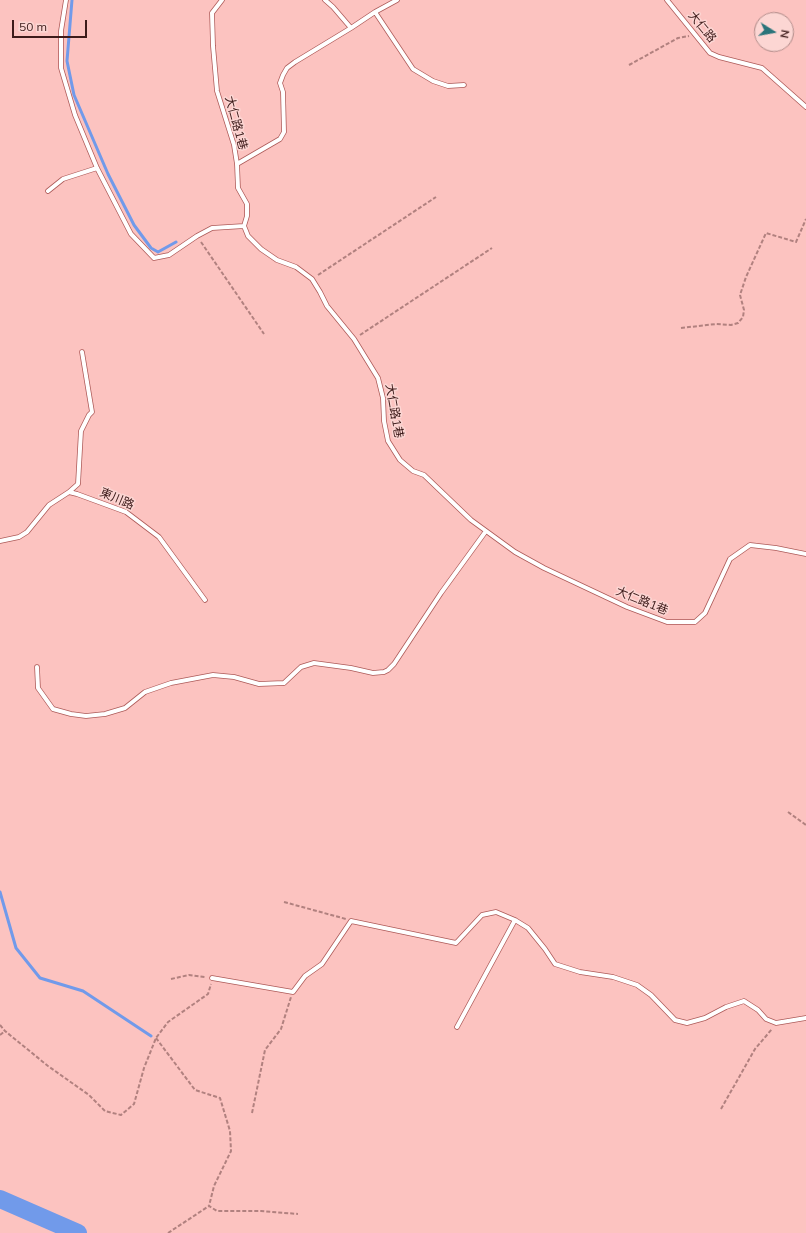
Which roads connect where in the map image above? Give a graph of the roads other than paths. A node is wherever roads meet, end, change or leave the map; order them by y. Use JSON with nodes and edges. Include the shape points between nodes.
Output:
{"nodes":[{"id":1,"x":66,"y":0,"type":"edge"},
{"id":2,"x":222,"y":0,"type":"edge"},
{"id":3,"x":325,"y":0,"type":"edge"},
{"id":4,"x":397,"y":0,"type":"edge"},
{"id":5,"x":667,"y":0,"type":"edge"},
{"id":6,"x":375,"y":12,"type":"junction"},
{"id":7,"x":351,"y":28,"type":"junction"},
{"id":8,"x":464,"y":85,"type":"dead end"},
{"id":9,"x":806,"y":107,"type":"edge"},
{"id":10,"x":237,"y":164,"type":"junction"},
{"id":11,"x":97,"y":168,"type":"junction"},
{"id":12,"x":48,"y":191,"type":"dead end"},
{"id":13,"x":244,"y":226,"type":"junction"},
{"id":14,"x":82,"y":352,"type":"dead end"},
{"id":15,"x":69,"y":492,"type":"junction"},
{"id":16,"x":486,"y":531,"type":"junction"},
{"id":17,"x":0,"y":541,"type":"edge"},
{"id":18,"x":806,"y":554,"type":"edge"},
{"id":19,"x":205,"y":600,"type":"dead end"},
{"id":20,"x":37,"y":667,"type":"dead end"},
{"id":21,"x":515,"y":920,"type":"junction"},
{"id":22,"x":212,"y":978,"type":"road end"},
{"id":23,"x":806,"y":1018,"type":"edge"},
{"id":24,"x":457,"y":1027,"type":"dead end"}],
"edges":[{"from":1,"to":11,"type":"lane","via":[[61,31],[60,68],[75,115]]},
{"from":2,"to":10,"type":"lane","name":"大仁路1巷","via":[[212,13],[217,91],[234,145]]},
{"from":3,"to":7,"type":"lane"},
{"from":4,"to":6,"type":"lane"},
{"from":5,"to":9,"type":"lane","name":"大仁路","via":[[710,53],[762,68]]},
{"from":6,"to":7,"type":"lane"},
{"from":6,"to":8,"type":"lane","via":[[413,69],[433,81],[448,86]]},
{"from":7,"to":10,"type":"lane","via":[[287,68],[280,83],[284,132],[280,139]]},
{"from":10,"to":13,"type":"lane","name":"大仁路1巷","via":[[238,188],[247,204]]},
{"from":11,"to":12,"type":"lane","via":[[63,179]]},
{"from":11,"to":13,"type":"lane","via":[[131,234],[154,258],[169,255],[212,228]]},
{"from":13,"to":16,"type":"lane","name":"大仁路1巷","via":[[248,236],[261,249],[277,260],[296,267],[312,280],[327,306],[354,339],[378,378],[388,441],[400,460],[413,471],[424,475]]},
{"from":14,"to":15,"type":"lane","via":[[92,412],[81,431],[78,484]]},
{"from":15,"to":17,"type":"lane","via":[[49,505],[27,532],[19,537]]},
{"from":15,"to":19,"type":"lane","name":"東川路","via":[[126,512],[137,519],[159,537]]},
{"from":16,"to":18,"type":"lane","name":"大仁路1巷","via":[[515,552],[544,568],[627,608],[667,622],[695,622],[705,613],[730,558],[750,545]]},
{"from":16,"to":20,"type":"lane","via":[[394,664],[384,672],[373,673],[314,663],[301,667],[284,683],[259,684],[234,677],[213,675],[171,683],[145,692],[125,708],[86,716],[53,709],[38,688]]},
{"from":21,"to":22,"type":"lane","via":[[496,912],[482,915],[456,943],[350,921],[322,964],[305,976],[293,992]]},
{"from":21,"to":23,"type":"lane","via":[[528,928],[555,964],[637,985],[651,995],[675,1020],[687,1023],[744,1001],[776,1023]]},
{"from":21,"to":24,"type":"lane"}]}
